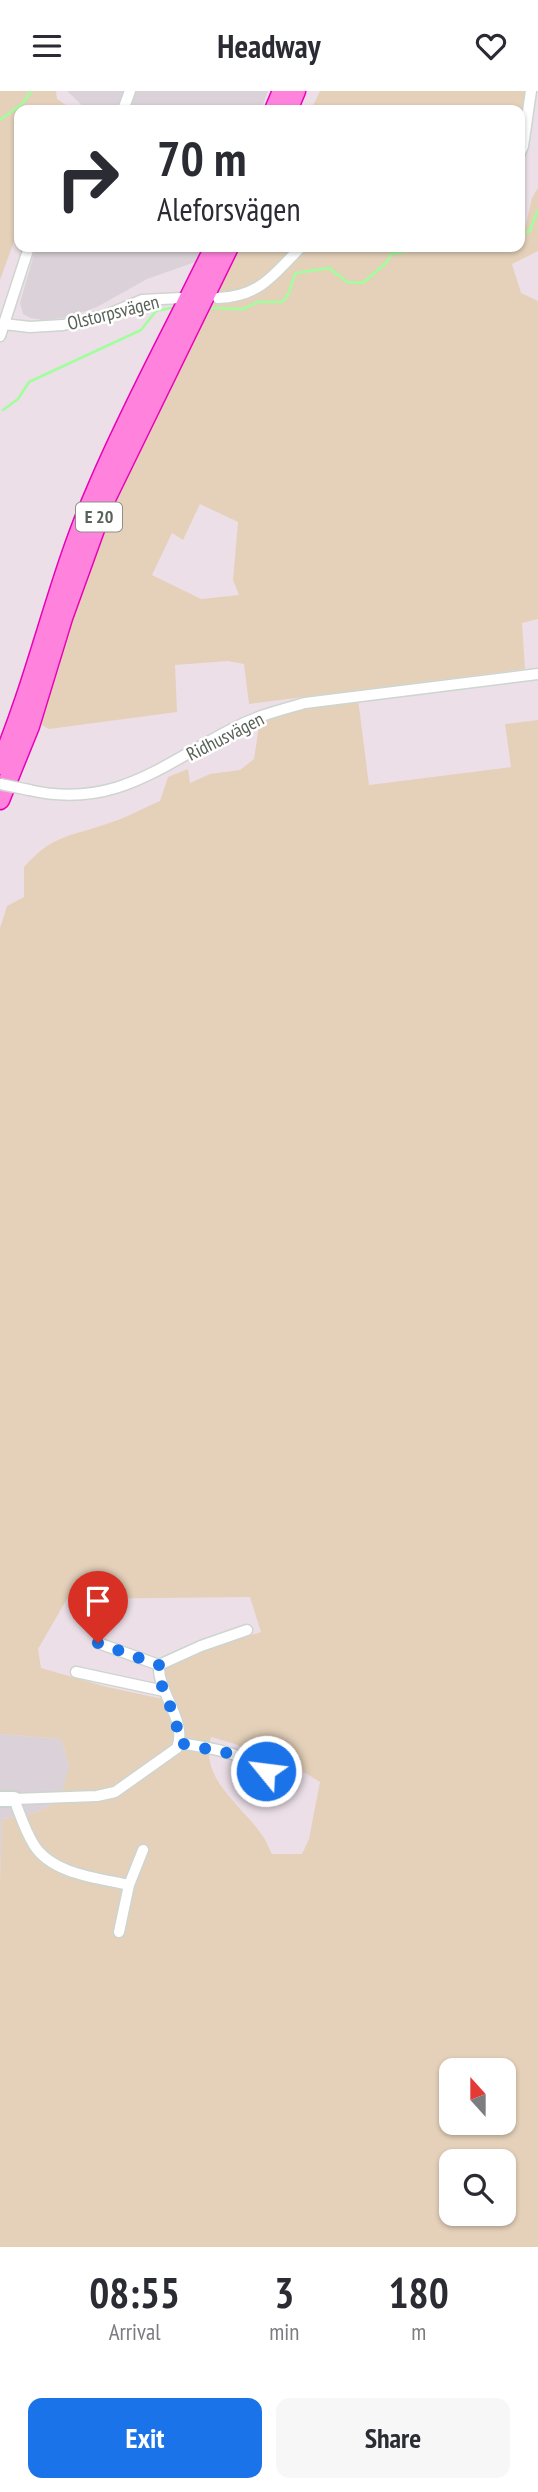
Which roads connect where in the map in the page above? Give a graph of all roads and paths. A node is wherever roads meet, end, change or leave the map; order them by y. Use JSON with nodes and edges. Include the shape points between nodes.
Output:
{"nodes":[{"id":1,"x":531,"y":91,"type":"edge"},
{"id":2,"x":525,"y":132,"type":"edge"},
{"id":3,"x":27,"y":252,"type":"edge"},
{"id":4,"x":212,"y":252,"type":"edge"},
{"id":5,"x":227,"y":252,"type":"edge"},
{"id":6,"x":296,"y":252,"type":"edge"},
{"id":7,"x":218,"y":297,"type":"dead end"},
{"id":8,"x":181,"y":298,"type":"dead end"},
{"id":9,"x":4,"y":324,"type":"junction"},
{"id":10,"x":0,"y":336,"type":"edge"},
{"id":11,"x":538,"y":674,"type":"edge"},
{"id":12,"x":0,"y":765,"type":"edge"},
{"id":13,"x":0,"y":784,"type":"edge"},
{"id":14,"x":0,"y":800,"type":"edge"},
{"id":15,"x":247,"y":1630,"type":"dead end"},
{"id":16,"x":98,"y":1643,"type":"dead end"},
{"id":17,"x":159,"y":1665,"type":"junction"},
{"id":18,"x":76,"y":1672,"type":"dead end"},
{"id":19,"x":164,"y":1691,"type":"junction"},
{"id":20,"x":179,"y":1743,"type":"junction"},
{"id":21,"x":284,"y":1792,"type":"dead end"},
{"id":22,"x":7,"y":1799,"type":"edge"},
{"id":23,"x":143,"y":1850,"type":"dead end"},
{"id":24,"x":129,"y":1885,"type":"junction"},
{"id":25,"x":119,"y":1932,"type":"dead end"}],
"edges":[{"from":1,"to":2,"type":"street"},
{"from":3,"to":9,"type":"street"},
{"from":4,"to":12,"type":"highway","number":"E 20","via":[[96,490]]},
{"from":5,"to":14,"type":"highway","number":"E 20","via":[[106,499],[30,726]]},
{"from":6,"to":7,"type":"street","via":[[252,292]]},
{"from":8,"to":9,"type":"street","name":"Olstorpsvägen","via":[[142,300],[106,315],[62,325]]},
{"from":9,"to":10,"type":"street"},
{"from":11,"to":13,"type":"street","name":"Ridhusvägen","bridge":true,"via":[[305,703],[267,713],[155,773],[92,794],[66,795]]},
{"from":15,"to":17,"type":"street"},
{"from":16,"to":17,"type":"street"},
{"from":17,"to":19,"type":"street"},
{"from":18,"to":19,"type":"street"},
{"from":19,"to":20,"type":"street"},
{"from":20,"to":21,"type":"street","via":[[242,1756],[266,1771]]},
{"from":20,"to":22,"type":"street","via":[[171,1754],[116,1791],[97,1796]]},
{"from":22,"to":24,"type":"street","via":[[47,1861]]},
{"from":23,"to":24,"type":"street"},
{"from":24,"to":25,"type":"street"}]}
